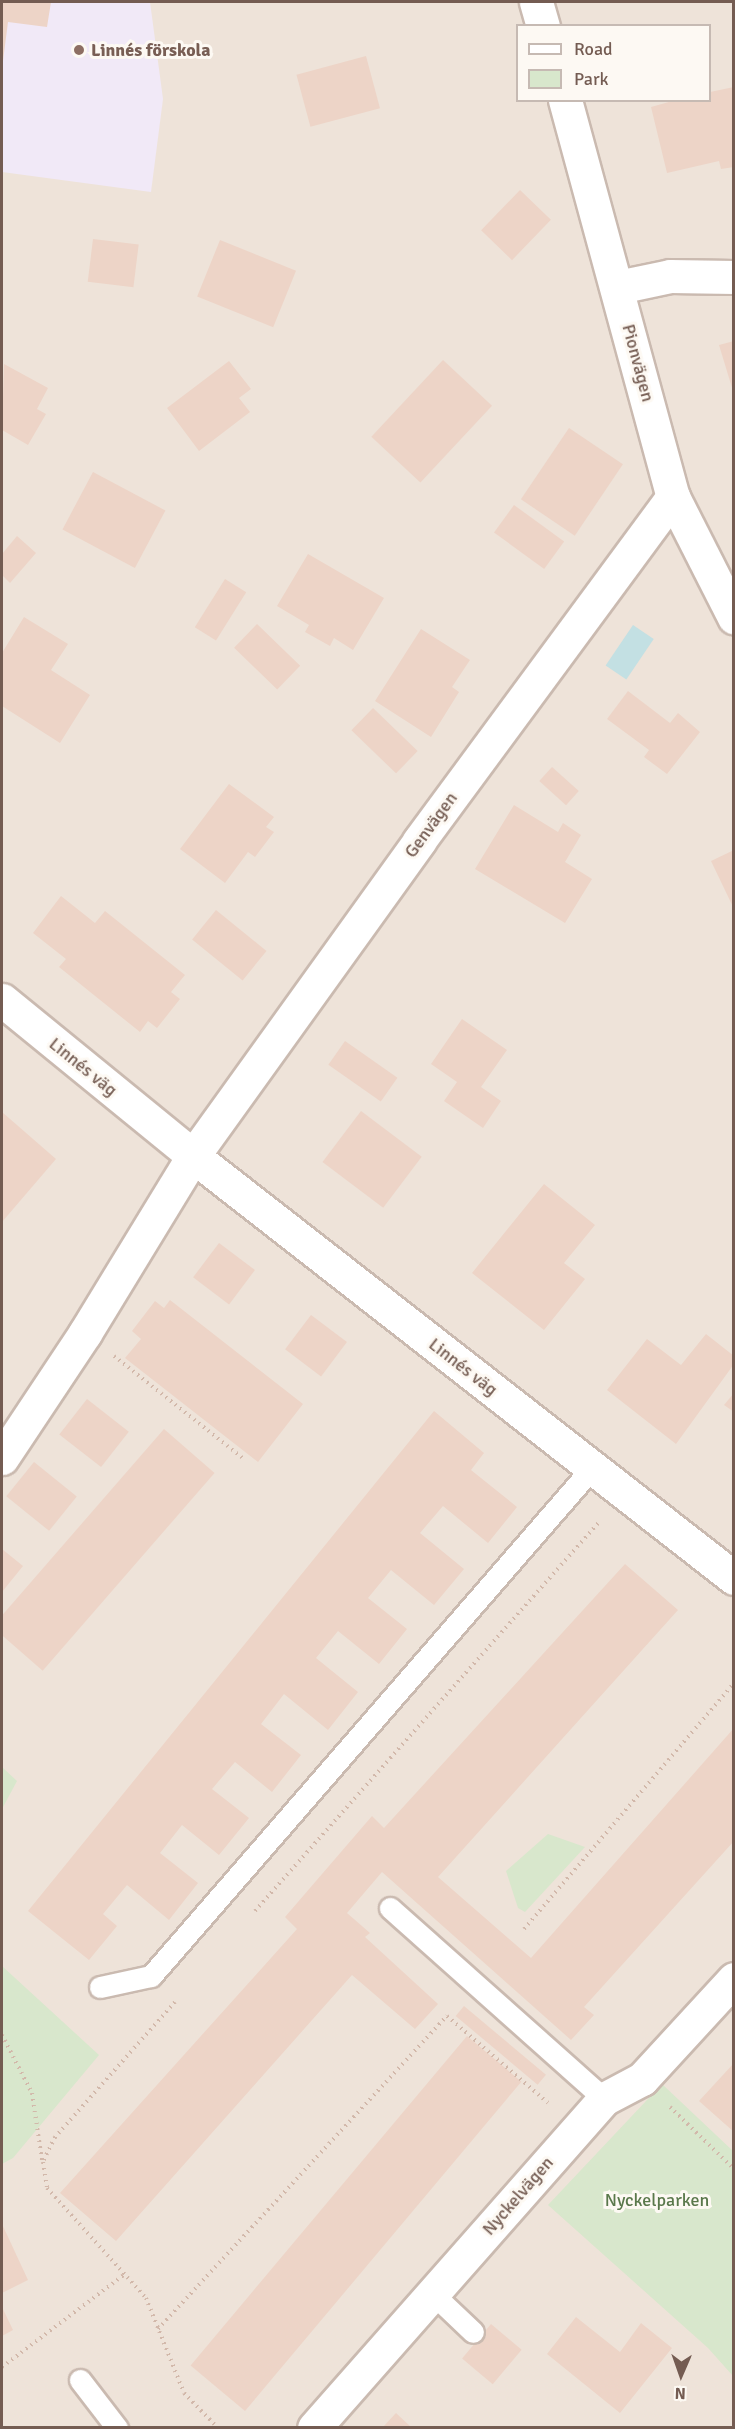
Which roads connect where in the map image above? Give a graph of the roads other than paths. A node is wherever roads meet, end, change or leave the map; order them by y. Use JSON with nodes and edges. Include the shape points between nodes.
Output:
{"nodes":[{"id":1,"x":536,"y":2,"type":"edge"},
{"id":2,"x":542,"y":24,"type":"edge"},
{"id":3,"x":566,"y":102,"type":"edge"},
{"id":4,"x":734,"y":277,"type":"edge"},
{"id":5,"x":618,"y":287,"type":"junction"},
{"id":6,"x":673,"y":497,"type":"junction"},
{"id":7,"x":734,"y":617,"type":"edge"},
{"id":8,"x":2,"y":1000,"type":"edge"},
{"id":9,"x":193,"y":1156,"type":"junction"},
{"id":10,"x":2,"y":1458,"type":"edge"},
{"id":11,"x":592,"y":1468,"type":"junction"},
{"id":12,"x":734,"y":1578,"type":"edge"},
{"id":13,"x":390,"y":1908,"type":"dead end"},
{"id":14,"x":734,"y":1979,"type":"edge"},
{"id":15,"x":100,"y":1987,"type":"dead end"},
{"id":16,"x":604,"y":2099,"type":"junction"},
{"id":17,"x":433,"y":2294,"type":"junction"},
{"id":18,"x":473,"y":2332,"type":"dead end"},
{"id":19,"x":80,"y":2380,"type":"dead end"},
{"id":20,"x":117,"y":2427,"type":"edge"},
{"id":21,"x":314,"y":2427,"type":"edge"}],
"edges":[{"from":1,"to":2,"type":"street"},
{"from":3,"to":5,"type":"street","name":"Pionvägen"},
{"from":4,"to":5,"type":"street","via":[[670,276]]},
{"from":5,"to":6,"type":"street","name":"Pionvägen"},
{"from":6,"to":7,"type":"street","name":"Pionvägen"},
{"from":6,"to":9,"type":"street","name":"Genvägen"},
{"from":8,"to":9,"type":"street","name":"Linnés väg"},
{"from":9,"to":10,"type":"street","via":[[86,1333]]},
{"from":9,"to":11,"type":"street","name":"Linnés väg"},
{"from":11,"to":12,"type":"street","name":"Linnés väg"},
{"from":11,"to":15,"type":"lane","via":[[151,1976]]},
{"from":13,"to":16,"type":"lane"},
{"from":14,"to":16,"type":"street","name":"Nyckelvägen","via":[[642,2079]]},
{"from":16,"to":17,"type":"street","name":"Nyckelvägen"},
{"from":17,"to":18,"type":"lane"},
{"from":17,"to":21,"type":"street","name":"Nyckelvägen"},
{"from":19,"to":20,"type":"lane"}]}
